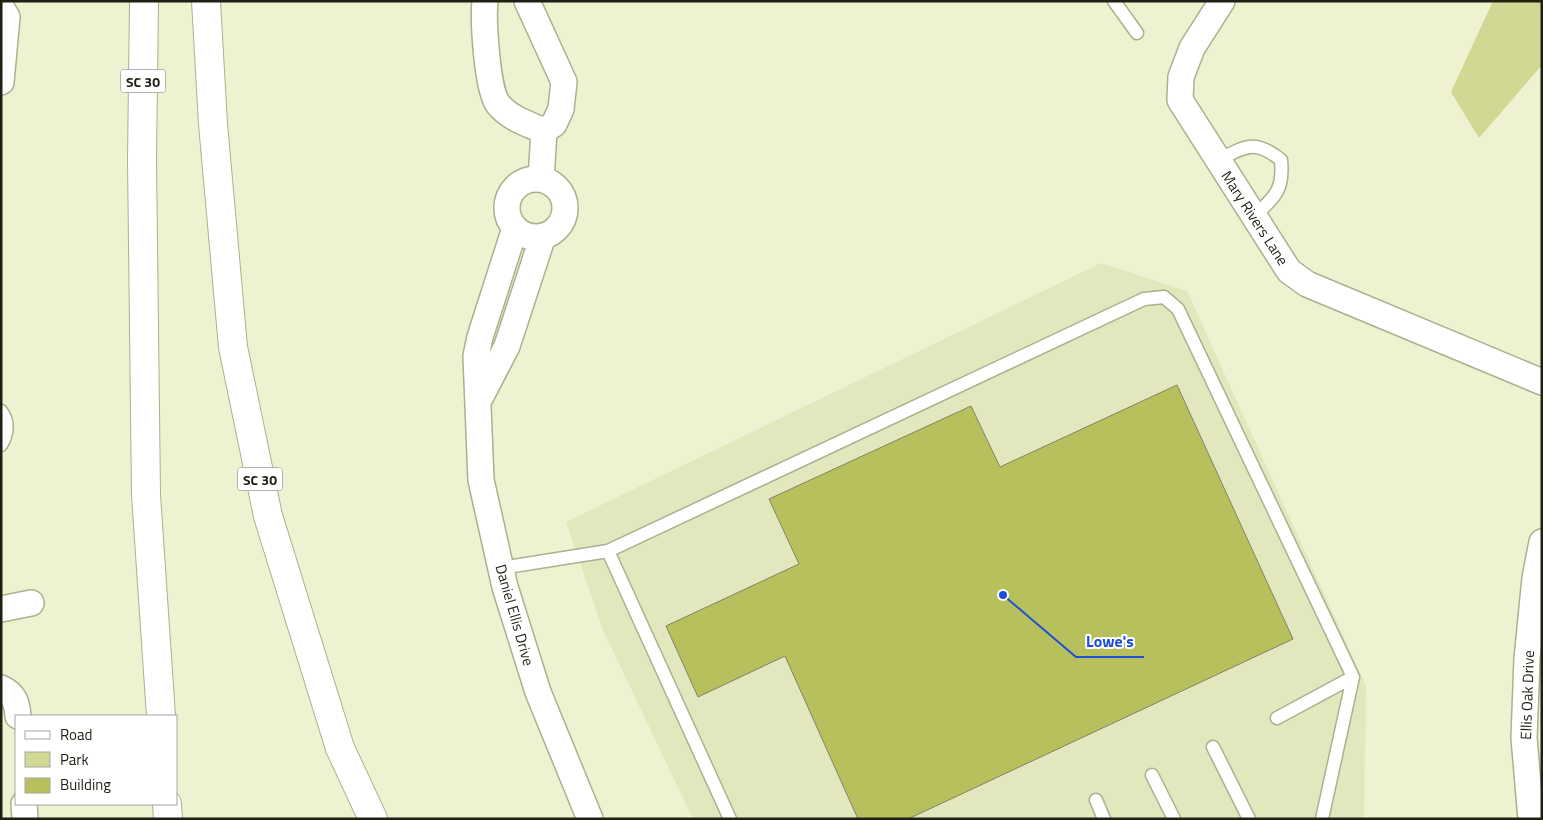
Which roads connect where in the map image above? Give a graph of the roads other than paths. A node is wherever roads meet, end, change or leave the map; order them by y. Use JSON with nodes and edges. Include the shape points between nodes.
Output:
{"nodes":[{"id":1,"x":144,"y":1,"type":"edge"},
{"id":2,"x":206,"y":1,"type":"edge"},
{"id":3,"x":486,"y":1,"type":"edge"},
{"id":4,"x":527,"y":1,"type":"edge"},
{"id":5,"x":1114,"y":1,"type":"edge"},
{"id":6,"x":1222,"y":1,"type":"edge"},
{"id":7,"x":1,"y":7,"type":"edge"},
{"id":8,"x":1137,"y":34,"type":"dead end"},
{"id":9,"x":1,"y":82,"type":"edge"},
{"id":10,"x":544,"y":131,"type":"junction"},
{"id":11,"x":1218,"y":160,"type":"junction"},
{"id":12,"x":541,"y":179,"type":"junction"},
{"id":13,"x":1254,"y":216,"type":"junction"},
{"id":14,"x":516,"y":228,"type":"junction"},
{"id":15,"x":543,"y":236,"type":"junction"},
{"id":16,"x":1542,"y":382,"type":"edge"},
{"id":17,"x":478,"y":402,"type":"junction"},
{"id":18,"x":1,"y":411,"type":"edge"},
{"id":19,"x":1,"y":445,"type":"edge"},
{"id":20,"x":1542,"y":542,"type":"edge"},
{"id":21,"x":608,"y":551,"type":"junction"},
{"id":22,"x":501,"y":568,"type":"junction"},
{"id":23,"x":31,"y":603,"type":"dead end"},
{"id":24,"x":1,"y":609,"type":"edge"},
{"id":25,"x":1353,"y":677,"type":"junction"},
{"id":26,"x":1,"y":688,"type":"edge"},
{"id":27,"x":18,"y":715,"type":"edge"},
{"id":28,"x":161,"y":715,"type":"edge"},
{"id":29,"x":1277,"y":718,"type":"dead end"},
{"id":30,"x":1213,"y":748,"type":"dead end"},
{"id":31,"x":1152,"y":775,"type":"dead end"},
{"id":32,"x":1096,"y":800,"type":"dead end"},
{"id":33,"x":24,"y":805,"type":"edge"},
{"id":34,"x":167,"y":805,"type":"edge"},
{"id":35,"x":25,"y":819,"type":"edge"},
{"id":36,"x":168,"y":819,"type":"edge"},
{"id":37,"x":373,"y":819,"type":"edge"},
{"id":38,"x":590,"y":819,"type":"edge"},
{"id":39,"x":730,"y":819,"type":"edge"},
{"id":40,"x":1104,"y":819,"type":"edge"},
{"id":41,"x":1174,"y":819,"type":"edge"},
{"id":42,"x":1249,"y":819,"type":"edge"},
{"id":43,"x":1322,"y":819,"type":"edge"},
{"id":44,"x":1531,"y":819,"type":"edge"}],
"edges":[{"from":1,"to":28,"type":"highway","number":"SC 30","via":[[142,160],[146,496]]},
{"from":2,"to":37,"type":"highway","number":"SC 30","via":[[233,347],[268,516],[340,748]]},
{"from":3,"to":10,"type":"street","via":[[484,15],[491,88],[496,103],[508,115]]},
{"from":4,"to":10,"type":"street","via":[[564,82],[561,109],[554,124]]},
{"from":5,"to":8,"type":"lane"},
{"from":6,"to":11,"type":"street","name":"Mary Rivers Lane","via":[[1192,48],[1181,77],[1180,100]]},
{"from":7,"to":9,"type":"street","via":[[7,16]]},
{"from":10,"to":12,"type":"street"},
{"from":11,"to":13,"type":"street","name":"Mary Rivers Lane"},
{"from":11,"to":13,"type":"lane","via":[[1244,147],[1266,148],[1281,160],[1283,179],[1275,197]]},
{"from":12,"to":14,"type":"street","via":[[526,180],[512,192],[507,211]]},
{"from":12,"to":15,"type":"street","via":[[560,190],[565,208],[559,226]]},
{"from":13,"to":16,"type":"street","name":"Mary Rivers Lane","via":[[1289,271],[1307,284]]},
{"from":14,"to":15,"type":"street","via":[[533,236]]},
{"from":14,"to":17,"type":"street","name":"Daniel Ellis Drive","via":[[480,337],[476,356]]},
{"from":15,"to":17,"type":"street","name":"Daniel Ellis Drive","via":[[507,346]]},
{"from":17,"to":22,"type":"street","name":"Daniel Ellis Drive","via":[[481,480]]},
{"from":18,"to":19,"type":"lane","via":[[6,418],[6,437]]},
{"from":20,"to":44,"type":"street","name":"Ellis Oak Drive","via":[[1535,578],[1524,728]]},
{"from":21,"to":22,"type":"lane"},
{"from":21,"to":25,"type":"lane","via":[[1144,299],[1164,297],[1178,309]]},
{"from":21,"to":39,"type":"lane"},
{"from":22,"to":38,"type":"street","name":"Daniel Ellis Drive","via":[[538,692]]},
{"from":23,"to":24,"type":"street"},
{"from":25,"to":29,"type":"lane"},
{"from":25,"to":43,"type":"lane"},
{"from":26,"to":27,"type":"street","via":[[10,692],[17,703]]},
{"from":30,"to":42,"type":"lane"},
{"from":31,"to":41,"type":"lane"},
{"from":32,"to":40,"type":"lane"},
{"from":33,"to":35,"type":"street"},
{"from":34,"to":36,"type":"highway"}]}
